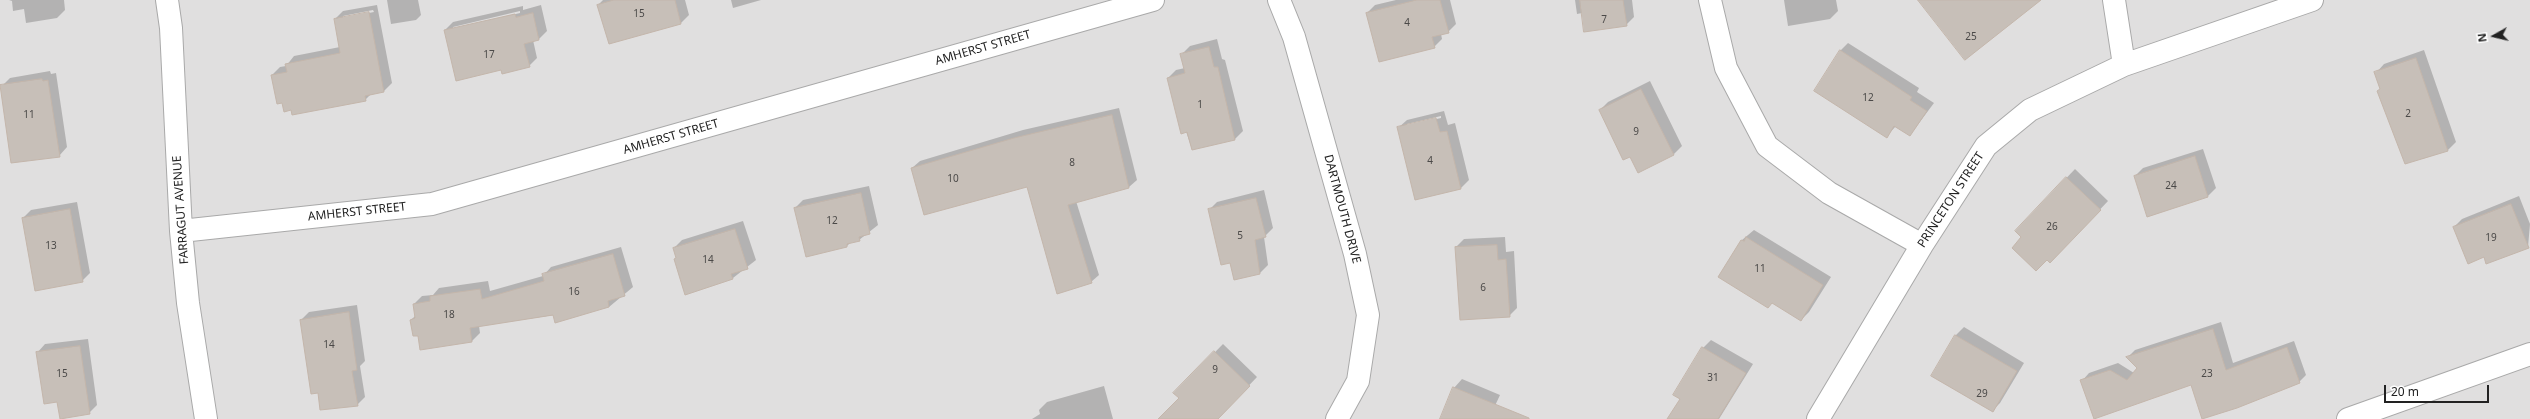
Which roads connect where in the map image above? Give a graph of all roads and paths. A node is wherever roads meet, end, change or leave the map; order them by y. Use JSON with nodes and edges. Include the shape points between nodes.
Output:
{"nodes":[{"id":1,"x":167,"y":0,"type":"edge"},
{"id":2,"x":1153,"y":0,"type":"edge"},
{"id":3,"x":1278,"y":0,"type":"edge"},
{"id":4,"x":1710,"y":0,"type":"edge"},
{"id":5,"x":2114,"y":0,"type":"edge"},
{"id":6,"x":2312,"y":0,"type":"edge"},
{"id":7,"x":2124,"y":64,"type":"junction"},
{"id":8,"x":181,"y":232,"type":"junction"},
{"id":9,"x":1922,"y":245,"type":"junction"},
{"id":10,"x":2530,"y":354,"type":"edge"},
{"id":11,"x":1825,"y":417,"type":"edge"},
{"id":12,"x":206,"y":419,"type":"edge"},
{"id":13,"x":1337,"y":419,"type":"edge"},
{"id":14,"x":2348,"y":419,"type":"edge"}],
"edges":[{"from":1,"to":8,"type":"street","name":"FARRAGUT AVENUE","via":[[171,28]]},
{"from":2,"to":8,"type":"street","name":"AMHERST STREET","via":[[432,204]]},
{"from":3,"to":13,"type":"street","name":"DARTMOUTH DRIVE","via":[[1294,38],[1355,254],[1368,315],[1358,381]]},
{"from":4,"to":9,"type":"street","via":[[1726,68],[1767,146],[1829,193]]},
{"from":5,"to":7,"type":"street"},
{"from":6,"to":7,"type":"street","name":"PRINCETON STREET"},
{"from":7,"to":9,"type":"street","name":"PRINCETON STREET","via":[[2030,110],[1986,146]]},
{"from":8,"to":12,"type":"street","name":"FARRAGUT AVENUE","via":[[188,303]]},
{"from":9,"to":11,"type":"street","name":"PRINCETON STREET"},
{"from":10,"to":14,"type":"street"}]}
